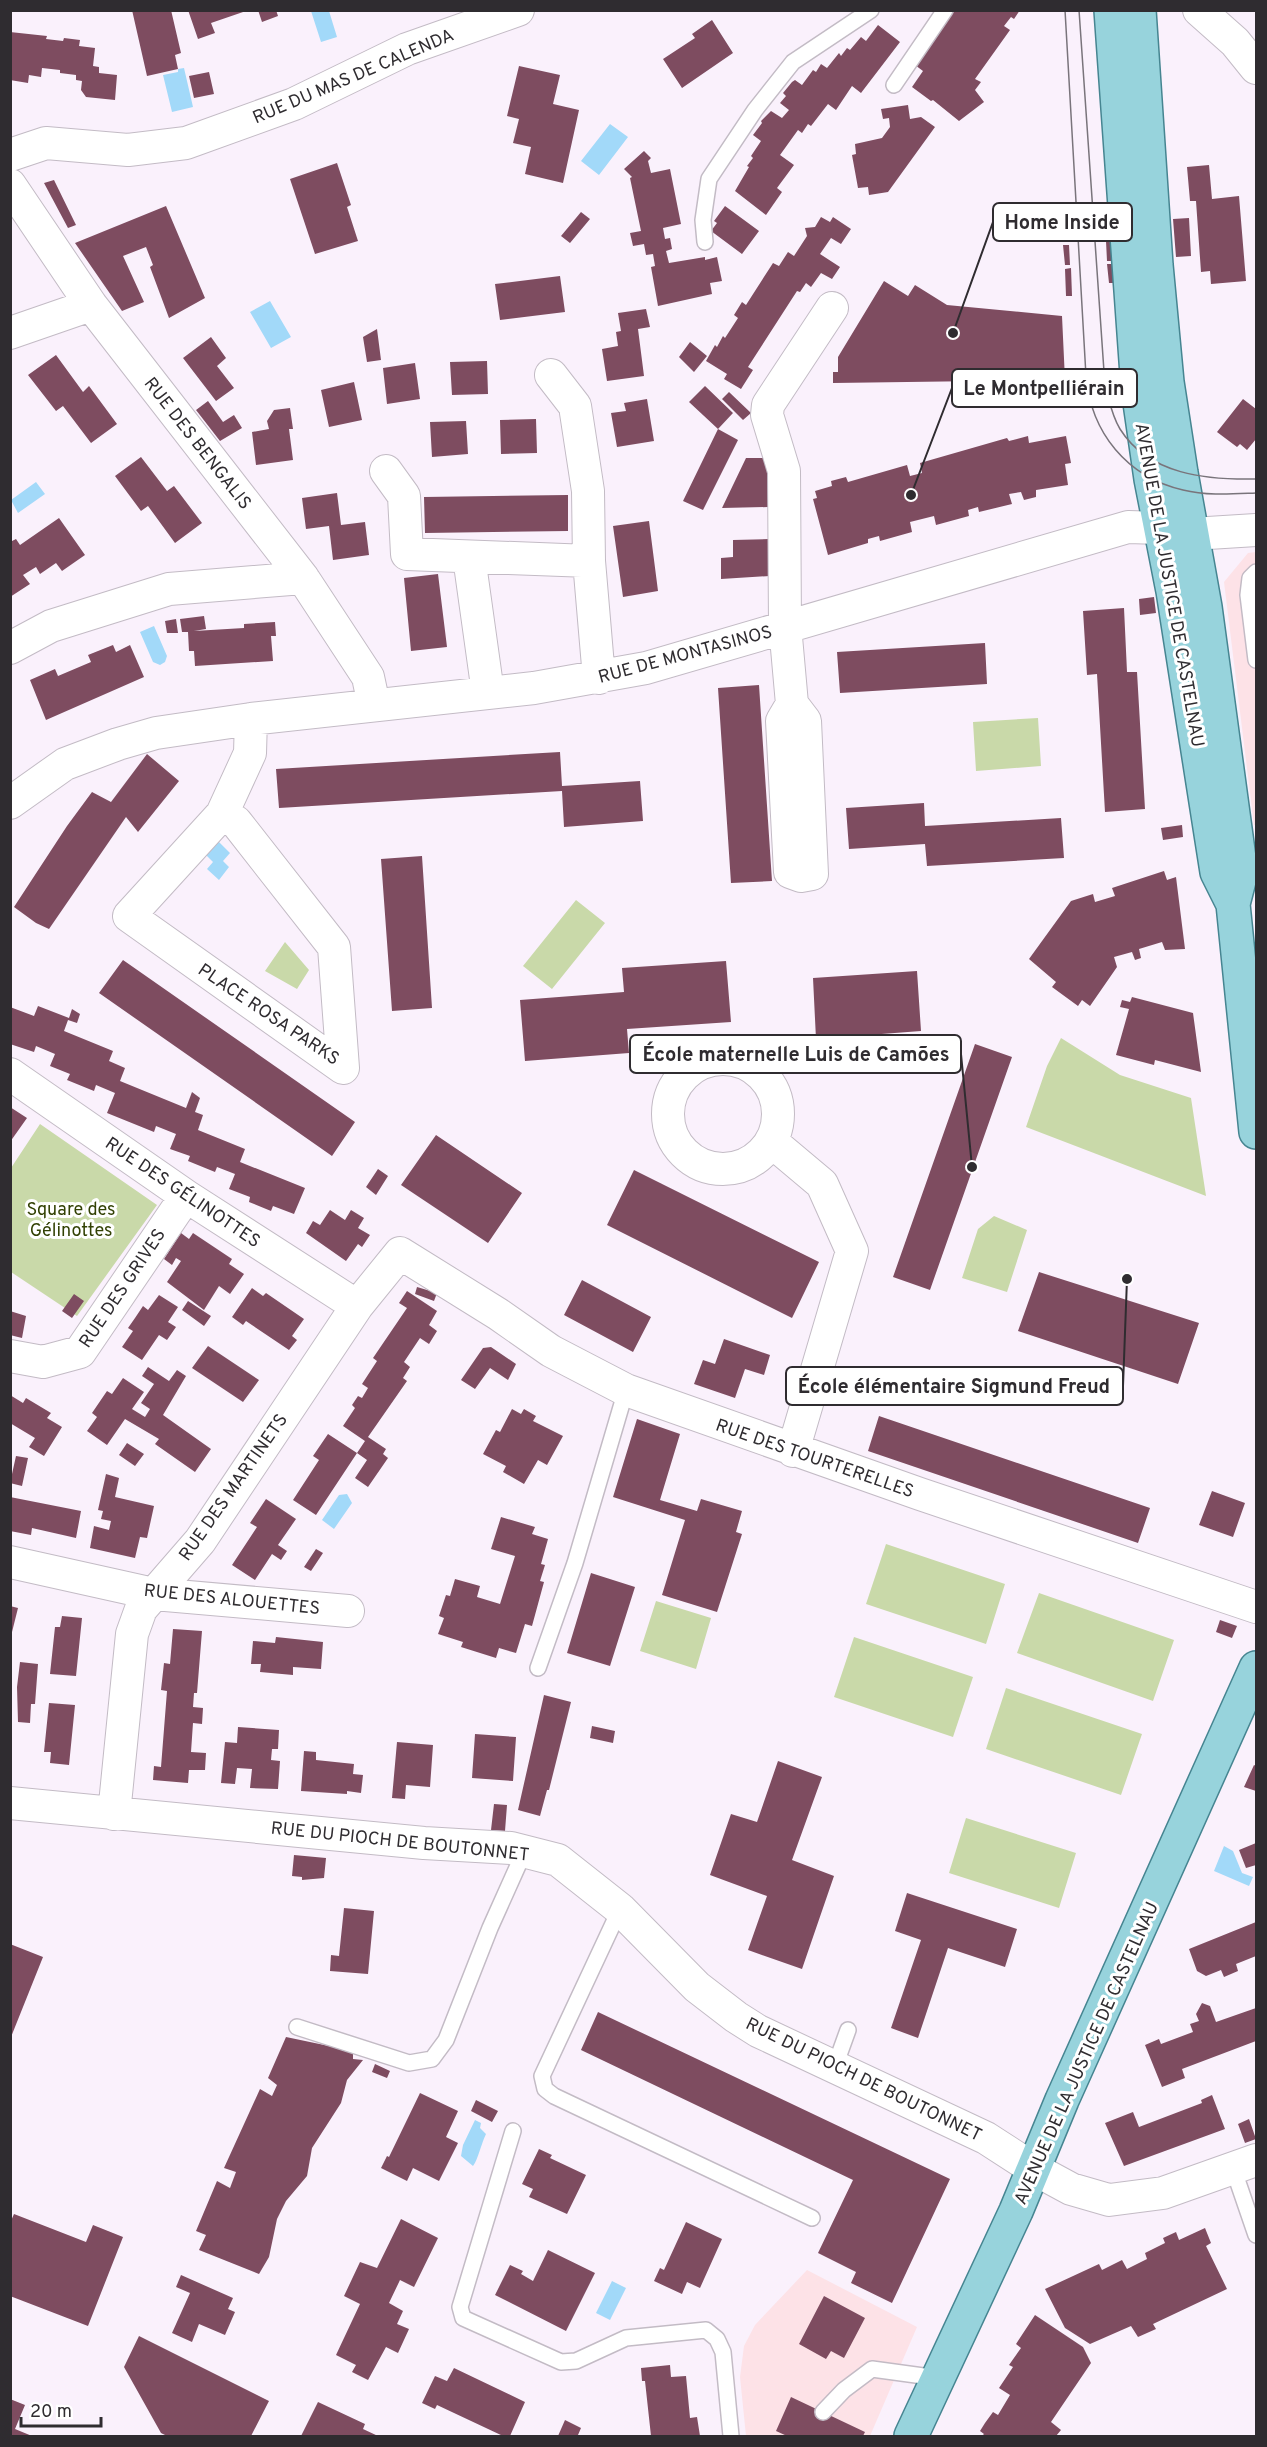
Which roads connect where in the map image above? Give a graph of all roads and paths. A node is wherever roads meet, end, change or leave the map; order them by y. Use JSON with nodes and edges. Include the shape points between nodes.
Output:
{"nodes":[{"id":1,"x":518,"y":10,"type":"edge"},
{"id":2,"x":872,"y":10,"type":"edge"},
{"id":3,"x":945,"y":10,"type":"edge"},
{"id":4,"x":1111,"y":10,"type":"edge"},
{"id":5,"x":1139,"y":10,"type":"edge"},
{"id":6,"x":1199,"y":10,"type":"edge"},
{"id":7,"x":1257,"y":68,"type":"edge"},
{"id":8,"x":894,"y":85,"type":"dead end"},
{"id":9,"x":10,"y":155,"type":"edge"},
{"id":10,"x":10,"y":185,"type":"edge"},
{"id":11,"x":705,"y":242,"type":"dead end"},
{"id":12,"x":91,"y":305,"type":"junction"},
{"id":13,"x":832,"y":308,"type":"dead end"},
{"id":14,"x":10,"y":333,"type":"edge"},
{"id":15,"x":551,"y":375,"type":"dead end"},
{"id":16,"x":386,"y":471,"type":"dead end"},
{"id":17,"x":1160,"y":528,"type":"junction"},
{"id":18,"x":1257,"y":530,"type":"edge"},
{"id":19,"x":1192,"y":534,"type":"junction"},
{"id":20,"x":469,"y":557,"type":"junction"},
{"id":21,"x":589,"y":561,"type":"junction"},
{"id":22,"x":1257,"y":572,"type":"edge"},
{"id":23,"x":303,"y":578,"type":"junction"},
{"id":24,"x":785,"y":626,"type":"junction"},
{"id":25,"x":10,"y":648,"type":"edge"},
{"id":26,"x":1257,"y":660,"type":"edge"},
{"id":27,"x":599,"y":678,"type":"junction"},
{"id":28,"x":488,"y":693,"type":"junction"},
{"id":29,"x":792,"y":704,"type":"dead end"},
{"id":30,"x":374,"y":705,"type":"junction"},
{"id":31,"x":251,"y":719,"type":"junction"},
{"id":32,"x":10,"y":803,"type":"edge"},
{"id":33,"x":222,"y":814,"type":"junction"},
{"id":34,"x":1233,"y":904,"type":"junction"},
{"id":35,"x":10,"y":1074,"type":"edge"},
{"id":36,"x":1257,"y":1132,"type":"edge"},
{"id":37,"x":772,"y":1142,"type":"dead end"},
{"id":38,"x":186,"y":1196,"type":"junction"},
{"id":39,"x":400,"y":1253,"type":"joint"},
{"id":40,"x":357,"y":1306,"type":"junction"},
{"id":41,"x":10,"y":1356,"type":"edge"},
{"id":42,"x":626,"y":1390,"type":"junction"},
{"id":43,"x":793,"y":1450,"type":"junction"},
{"id":44,"x":10,"y":1562,"type":"edge"},
{"id":45,"x":154,"y":1594,"type":"junction"},
{"id":46,"x":1257,"y":1607,"type":"edge"},
{"id":47,"x":348,"y":1611,"type":"dead end"},
{"id":48,"x":538,"y":1668,"type":"dead end"},
{"id":49,"x":1257,"y":1668,"type":"edge"},
{"id":50,"x":10,"y":1803,"type":"edge"},
{"id":51,"x":114,"y":1814,"type":"junction"},
{"id":52,"x":525,"y":1850,"type":"junction"},
{"id":53,"x":620,"y":1910,"type":"junction"},
{"id":54,"x":297,"y":2027,"type":"dead end"},
{"id":55,"x":848,"y":2030,"type":"dead end"},
{"id":56,"x":835,"y":2066,"type":"junction"},
{"id":57,"x":513,"y":2131,"type":"dead end"},
{"id":58,"x":1245,"y":2164,"type":"edge"},
{"id":59,"x":1034,"y":2169,"type":"junction"},
{"id":60,"x":812,"y":2218,"type":"dead end"},
{"id":61,"x":1257,"y":2235,"type":"edge"},
{"id":62,"x":938,"y":2378,"type":"junction"},
{"id":63,"x":824,"y":2412,"type":"dead end"},
{"id":64,"x":731,"y":2436,"type":"edge"},
{"id":65,"x":911,"y":2436,"type":"edge"}],
"edges":[{"from":1,"to":9,"type":"street","name":"RUE DU MAS DE CALENDA","via":[[407,49],[294,104],[186,143],[128,150],[46,143]]},
{"from":2,"to":11,"type":"lane","via":[[793,62],[755,110],[709,178],[703,220]]},
{"from":3,"to":8,"type":"lane"},
{"from":4,"to":17,"type":"main road","name":"AVENUE DE LA JUSTICE DE CASTELNAU","via":[[1138,389]]},
{"from":5,"to":19,"type":"main road","name":"AVENUE DE LA JUSTICE DE CASTELNAU","via":[[1165,357]]},
{"from":6,"to":7,"type":"street"},
{"from":10,"to":12,"type":"street","name":"RUE DES BENGALIS"},
{"from":12,"to":14,"type":"street"},
{"from":12,"to":23,"type":"street","name":"RUE DES BENGALIS"},
{"from":13,"to":24,"type":"street","via":[[768,405],[767,415],[785,481]]},
{"from":15,"to":21,"type":"street","via":[[575,406],[588,491]]},
{"from":16,"to":20,"type":"street","via":[[404,496],[407,554]]},
{"from":17,"to":19,"type":"street","name":"RUE DE MONTASINOS"},
{"from":17,"to":24,"type":"street","name":"RUE DE MONTASINOS","via":[[1128,527]]},
{"from":17,"to":34,"type":"main road","name":"AVENUE DE LA JUSTICE DE CASTELNAU","via":[[1218,872]]},
{"from":18,"to":19,"type":"street","name":"RUE DE MONTASINOS"},
{"from":19,"to":34,"type":"main road","name":"AVENUE DE LA JUSTICE DE CASTELNAU","via":[[1241,873]]},
{"from":20,"to":21,"type":"street"},
{"from":20,"to":28,"type":"street"},
{"from":21,"to":27,"type":"street"},
{"from":22,"to":26,"type":"lane","via":[[1250,578],[1248,595]]},
{"from":23,"to":25,"type":"street","via":[[169,589],[51,626]]},
{"from":23,"to":30,"type":"street","name":"RUE DES BENGALIS","via":[[368,677]]},
{"from":24,"to":27,"type":"street","name":"RUE DE MONTASINOS","via":[[646,668]]},
{"from":24,"to":29,"type":"street"},
{"from":27,"to":28,"type":"street","name":"RUE DE MONTASINOS"},
{"from":28,"to":30,"type":"street","name":"RUE DE MONTASINOS"},
{"from":30,"to":31,"type":"street","name":"RUE DE MONTASINOS"},
{"from":31,"to":32,"type":"street","name":"RUE DE MONTASINOS","via":[[156,733],[118,744],[65,764]]},
{"from":31,"to":33,"type":"street","name":"PLACE ROSA PARKS","via":[[250,753]]},
{"from":33,"to":33,"type":"street","name":"PLACE ROSA PARKS","via":[[236,822],[334,947],[344,1068],[129,916]]},
{"from":34,"to":36,"type":"main road","name":"AVENUE DE LA JUSTICE DE CASTELNAU"},
{"from":35,"to":38,"type":"street","name":"RUE DES GÉLINOTTES"},
{"from":37,"to":43,"type":"street","via":[[822,1184],[852,1251]]},
{"from":38,"to":40,"type":"street","name":"RUE DES GÉLINOTTES"},
{"from":38,"to":41,"type":"street","name":"RUE DES GRIVES","via":[[80,1352],[43,1362]]},
{"from":39,"to":40,"type":"street","name":"RUE DES MARTINETS"},
{"from":39,"to":42,"type":"street","name":"RUE DES TOURTERELLES","via":[[551,1351]]},
{"from":40,"to":45,"type":"street","name":"RUE DES MARTINETS","via":[[200,1540]]},
{"from":42,"to":43,"type":"street","name":"RUE DES TOURTERELLES"},
{"from":42,"to":48,"type":"lane","via":[[575,1563]]},
{"from":43,"to":46,"type":"street","name":"RUE DES TOURTERELLES"},
{"from":44,"to":45,"type":"street","name":"RUE DES ALOUETTES"},
{"from":45,"to":47,"type":"street","name":"RUE DES ALOUETTES"},
{"from":45,"to":51,"type":"street","name":"RUE DES MARTINETS","via":[[141,1609],[132,1634]]},
{"from":49,"to":59,"type":"main road","name":"AVENUE DE LA JUSTICE DE CASTELNAU"},
{"from":50,"to":51,"type":"street","name":"RUE DU PIOCH DE BOUTONNET"},
{"from":51,"to":52,"type":"street","name":"RUE DU PIOCH DE BOUTONNET"},
{"from":52,"to":53,"type":"street","name":"RUE DU PIOCH DE BOUTONNET","via":[[558,1860]]},
{"from":52,"to":54,"type":"lane","via":[[446,2040],[432,2059],[410,2063]]},
{"from":53,"to":56,"type":"street","name":"RUE DU PIOCH DE BOUTONNET","via":[[697,1987],[736,2017]]},
{"from":53,"to":60,"type":"lane","via":[[542,2076],[544,2089]]},
{"from":55,"to":56,"type":"lane"},
{"from":56,"to":59,"type":"street","name":"RUE DU PIOCH DE BOUTONNET","via":[[986,2138]]},
{"from":57,"to":64,"type":"lane","via":[[460,2307],[463,2318],[561,2362],[576,2361],[626,2338],[706,2330],[717,2339],[723,2352]]},
{"from":58,"to":59,"type":"street","name":"RUE DU PIOCH DE BOUTONNET","via":[[1163,2193],[1110,2200],[1071,2189]]},
{"from":58,"to":61,"type":"lane"},
{"from":59,"to":62,"type":"main road","name":"AVENUE DE LA JUSTICE DE CASTELNAU"},
{"from":62,"to":63,"type":"lane","via":[[872,2369],[844,2390]]},
{"from":62,"to":65,"type":"main road","name":"AVENUE DE LA JUSTICE DE CASTELNAU"}]}
